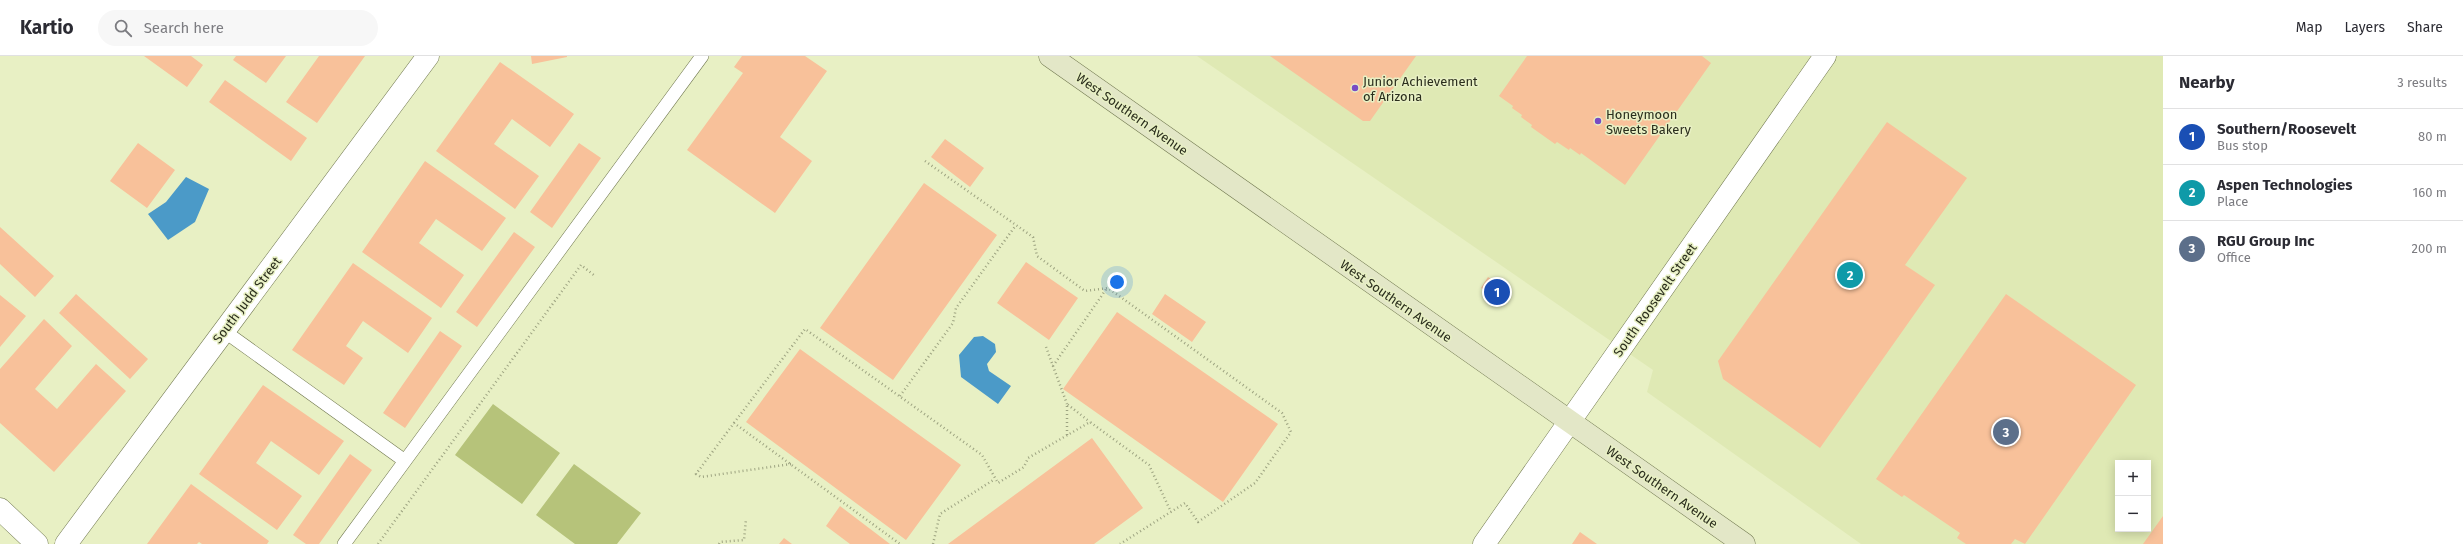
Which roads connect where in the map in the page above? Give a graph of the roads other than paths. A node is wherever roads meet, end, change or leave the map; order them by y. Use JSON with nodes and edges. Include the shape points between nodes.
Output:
{"nodes":[{"id":1,"x":428,"y":56,"type":"edge"},
{"id":2,"x":702,"y":56,"type":"edge"},
{"id":3,"x":1050,"y":56,"type":"edge"},
{"id":4,"x":1825,"y":56,"type":"edge"},
{"id":5,"x":224,"y":331,"type":"junction"},
{"id":6,"x":1569,"y":423,"type":"junction"},
{"id":7,"x":405,"y":461,"type":"junction"},
{"id":8,"x":0,"y":509,"type":"edge"},
{"id":9,"x":37,"y":544,"type":"edge"},
{"id":10,"x":66,"y":544,"type":"edge"},
{"id":11,"x":344,"y":544,"type":"edge"},
{"id":12,"x":1484,"y":544,"type":"edge"},
{"id":13,"x":1744,"y":544,"type":"edge"}],
"edges":[{"from":1,"to":5,"type":"street","name":"South Judd Street"},
{"from":2,"to":7,"type":"lane"},
{"from":3,"to":6,"type":"main road","name":"West Southern Avenue"},
{"from":4,"to":6,"type":"street","name":"South Roosevelt Street"},
{"from":5,"to":7,"type":"lane"},
{"from":5,"to":10,"type":"street","name":"South Judd Street"},
{"from":6,"to":12,"type":"street","name":"South Roosevelt Street"},
{"from":6,"to":13,"type":"main road","name":"West Southern Avenue"},
{"from":7,"to":11,"type":"lane"},
{"from":8,"to":9,"type":"street"}]}
